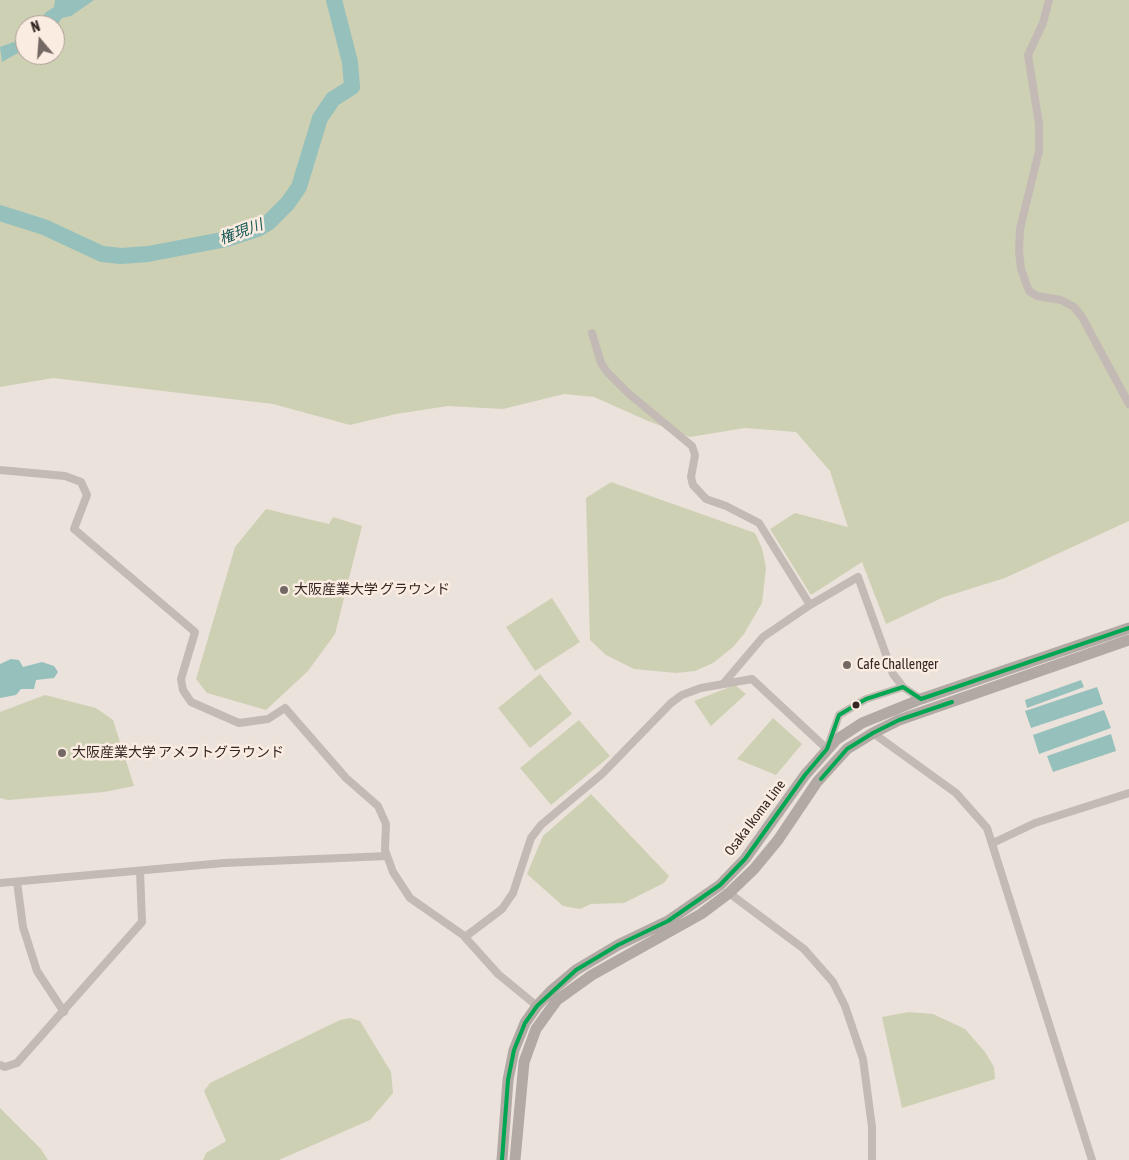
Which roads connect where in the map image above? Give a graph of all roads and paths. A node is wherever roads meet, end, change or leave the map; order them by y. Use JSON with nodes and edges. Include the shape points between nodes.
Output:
{"nodes":[{"id":1,"x":1049,"y":0,"type":"edge"},
{"id":2,"x":592,"y":333,"type":"dead end"},
{"id":3,"x":1129,"y":404,"type":"edge"},
{"id":4,"x":0,"y":470,"type":"edge"},
{"id":5,"x":810,"y":605,"type":"junction"},
{"id":6,"x":1129,"y":628,"type":"edge"},
{"id":7,"x":1129,"y":640,"type":"edge"},
{"id":8,"x":723,"y":684,"type":"junction"},
{"id":9,"x":903,"y":687,"type":"junction"},
{"id":10,"x":921,"y":699,"type":"junction"},
{"id":11,"x":873,"y":733,"type":"junction"},
{"id":12,"x":827,"y":749,"type":"junction"},
{"id":13,"x":1129,"y":792,"type":"edge"},
{"id":14,"x":993,"y":843,"type":"junction"},
{"id":15,"x":387,"y":856,"type":"junction"},
{"id":16,"x":140,"y":871,"type":"junction"},
{"id":17,"x":16,"y":882,"type":"junction"},
{"id":18,"x":0,"y":883,"type":"edge"},
{"id":19,"x":728,"y":893,"type":"junction"},
{"id":20,"x":465,"y":937,"type":"junction"},
{"id":21,"x":537,"y":1006,"type":"junction"},
{"id":22,"x":64,"y":1012,"type":"junction"},
{"id":23,"x":0,"y":1065,"type":"edge"},
{"id":24,"x":502,"y":1160,"type":"edge"},
{"id":25,"x":515,"y":1160,"type":"edge"},
{"id":26,"x":872,"y":1160,"type":"edge"},
{"id":27,"x":1092,"y":1160,"type":"edge"}],
"edges":[{"from":1,"to":3,"type":"street","via":[[1043,23],[1028,55],[1039,124],[1039,151],[1020,229],[1021,269],[1029,291],[1074,307]]},
{"from":2,"to":5,"type":"street","via":[[607,372],[692,446],[693,485],[706,499],[759,523]]},
{"from":4,"to":15,"type":"street","via":[[65,476],[81,482],[87,495],[74,529],[195,632],[181,679],[183,690],[191,702],[240,722],[268,719],[285,708],[346,778],[378,806],[386,824]]},
{"from":5,"to":8,"type":"street","via":[[763,637]]},
{"from":5,"to":9,"type":"street","via":[[858,576],[893,674]]},
{"from":6,"to":10,"type":"main road","name":"Osaka Ikoma Line"},
{"from":7,"to":11,"type":"main road","name":"Osaka Ikoma Line","via":[[899,720]]},
{"from":8,"to":12,"type":"street","via":[[752,679]]},
{"from":8,"to":20,"type":"street","via":[[701,688],[671,703],[602,774],[541,825],[531,838],[513,893],[502,909]]},
{"from":9,"to":10,"type":"street"},
{"from":9,"to":12,"type":"street","via":[[866,699],[839,715]]},
{"from":10,"to":12,"type":"main road","name":"Osaka Ikoma Line","via":[[862,722]]},
{"from":11,"to":14,"type":"street","via":[[956,793],[987,828]]},
{"from":11,"to":19,"type":"main road","name":"Osaka Ikoma Line","via":[[847,749],[818,782],[778,840]]},
{"from":12,"to":21,"type":"main road","name":"Osaka Ikoma Line","via":[[745,859],[720,885],[668,921],[576,970]]},
{"from":13,"to":14,"type":"street","via":[[1035,823]]},
{"from":14,"to":27,"type":"street"},
{"from":15,"to":16,"type":"street","via":[[224,863]]},
{"from":15,"to":20,"type":"street","via":[[410,898]]},
{"from":16,"to":17,"type":"street"},
{"from":16,"to":22,"type":"street","via":[[142,922]]},
{"from":17,"to":18,"type":"street"},
{"from":17,"to":22,"type":"street","via":[[22,927],[37,971]]},
{"from":19,"to":25,"type":"main road","name":"Osaka Ikoma Line","via":[[701,914],[592,975],[557,1000],[536,1029],[524,1062]]},
{"from":19,"to":26,"type":"street","via":[[804,949],[833,982],[863,1059],[872,1127]]},
{"from":20,"to":21,"type":"street","via":[[498,974]]},
{"from":21,"to":24,"type":"main road","name":"Osaka Ikoma Line","via":[[525,1023],[514,1050],[508,1080]]},
{"from":22,"to":23,"type":"street","via":[[18,1063],[5,1067]]}]}
